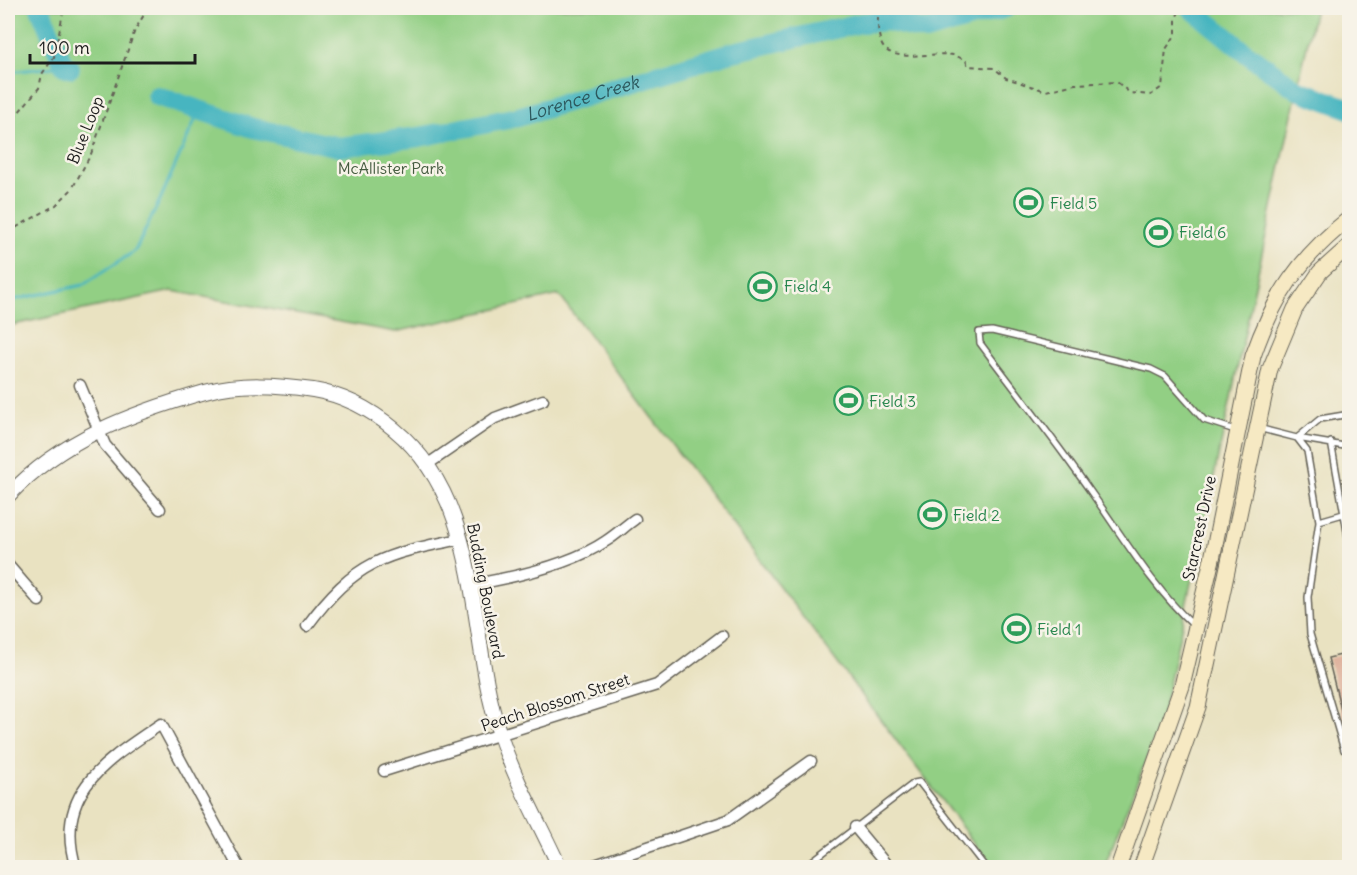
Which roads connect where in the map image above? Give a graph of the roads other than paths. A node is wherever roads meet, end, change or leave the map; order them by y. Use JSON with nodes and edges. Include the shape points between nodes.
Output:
{"nodes":[{"id":1,"x":1350,"y":218,"type":"edge"},
{"id":2,"x":1350,"y":246,"type":"edge"},
{"id":3,"x":1264,"y":327,"type":"junction"},
{"id":4,"x":80,"y":385,"type":"dead end"},
{"id":5,"x":543,"y":400,"type":"dead end"},
{"id":6,"x":1350,"y":414,"type":"edge"},
{"id":7,"x":1257,"y":428,"type":"junction"},
{"id":8,"x":100,"y":429,"type":"junction"},
{"id":9,"x":1237,"y":430,"type":"junction"},
{"id":10,"x":1298,"y":438,"type":"junction"},
{"id":11,"x":1331,"y":442,"type":"junction"},
{"id":12,"x":1350,"y":447,"type":"edge"},
{"id":13,"x":428,"y":464,"type":"junction"},
{"id":14,"x":8,"y":496,"type":"edge"},
{"id":15,"x":160,"y":509,"type":"dead end"},
{"id":16,"x":1350,"y":512,"type":"edge"},
{"id":17,"x":1342,"y":514,"type":"junction"},
{"id":18,"x":634,"y":519,"type":"dead end"},
{"id":19,"x":1319,"y":521,"type":"junction"},
{"id":20,"x":461,"y":539,"type":"junction"},
{"id":21,"x":1350,"y":548,"type":"edge"},
{"id":22,"x":8,"y":565,"type":"edge"},
{"id":23,"x":470,"y":585,"type":"junction"},
{"id":24,"x":39,"y":601,"type":"dead end"},
{"id":25,"x":307,"y":626,"type":"dead end"},
{"id":26,"x":1195,"y":627,"type":"junction"},
{"id":27,"x":722,"y":636,"type":"dead end"},
{"id":28,"x":500,"y":735,"type":"junction"},
{"id":29,"x":1350,"y":753,"type":"edge"},
{"id":30,"x":810,"y":761,"type":"dead end"},
{"id":31,"x":384,"y":771,"type":"dead end"},
{"id":32,"x":855,"y":827,"type":"junction"},
{"id":33,"x":1122,"y":863,"type":"edge"},
{"id":34,"x":76,"y":867,"type":"edge"},
{"id":35,"x":239,"y":867,"type":"edge"},
{"id":36,"x":560,"y":867,"type":"edge"},
{"id":37,"x":586,"y":867,"type":"edge"},
{"id":38,"x":803,"y":867,"type":"edge"},
{"id":39,"x":889,"y":867,"type":"edge"},
{"id":40,"x":986,"y":867,"type":"edge"},
{"id":41,"x":1141,"y":867,"type":"edge"}],
"edges":[{"from":1,"to":3,"type":"main road","name":"Starcrest Drive","via":[[1320,241],[1297,268],[1277,297]]},
{"from":2,"to":7,"type":"main road","via":[[1320,272],[1295,309],[1270,369]]},
{"from":3,"to":7,"type":"main road","via":[[1263,355],[1250,412]]},
{"from":3,"to":9,"type":"main road","name":"Starcrest Drive","via":[[1253,356]]},
{"from":4,"to":8,"type":"street"},
{"from":5,"to":13,"type":"street","via":[[495,418]]},
{"from":6,"to":10,"type":"lane","via":[[1320,419]]},
{"from":7,"to":10,"type":"lane"},
{"from":7,"to":41,"type":"main road","via":[[1198,707]]},
{"from":8,"to":13,"type":"street","name":"Budding Boulevard","via":[[213,390],[254,385],[290,387],[352,401],[399,433]]},
{"from":8,"to":14,"type":"street","name":"Budding Boulevard","via":[[51,458]]},
{"from":8,"to":15,"type":"street","via":[[105,445]]},
{"from":9,"to":26,"type":"main road","name":"Starcrest Drive"},
{"from":9,"to":26,"type":"lane","via":[[1204,420],[1165,376],[1151,369],[992,331],[979,332],[980,343],[1128,547]]},
{"from":10,"to":11,"type":"lane"},
{"from":10,"to":19,"type":"lane","via":[[1307,451]]},
{"from":11,"to":12,"type":"lane"},
{"from":11,"to":17,"type":"lane"},
{"from":13,"to":20,"type":"street","name":"Budding Boulevard","via":[[448,498]]},
{"from":16,"to":17,"type":"lane"},
{"from":17,"to":19,"type":"lane"},
{"from":17,"to":21,"type":"lane"},
{"from":18,"to":23,"type":"street","via":[[605,542],[577,556]]},
{"from":19,"to":29,"type":"lane","via":[[1308,597],[1310,634],[1344,750]]},
{"from":20,"to":23,"type":"street","name":"Budding Boulevard"},
{"from":20,"to":25,"type":"street","via":[[404,550],[363,568],[339,587]]},
{"from":22,"to":24,"type":"street"},
{"from":23,"to":28,"type":"street","name":"Budding Boulevard"},
{"from":26,"to":33,"type":"main road","name":"Starcrest Drive","via":[[1182,686]]},
{"from":27,"to":28,"type":"street","name":"Peach Blossom Street","via":[[657,685]]},
{"from":28,"to":31,"type":"street","name":"Peach Blossom Street"},
{"from":28,"to":36,"type":"street","name":"Budding Boulevard"},
{"from":30,"to":37,"type":"street","via":[[728,820]]},
{"from":32,"to":38,"type":"lane"},
{"from":32,"to":39,"type":"street"},
{"from":32,"to":40,"type":"lane","via":[[919,782]]},
{"from":34,"to":35,"type":"street","via":[[71,848],[72,827],[85,787],[105,763],[161,724]]}]}
